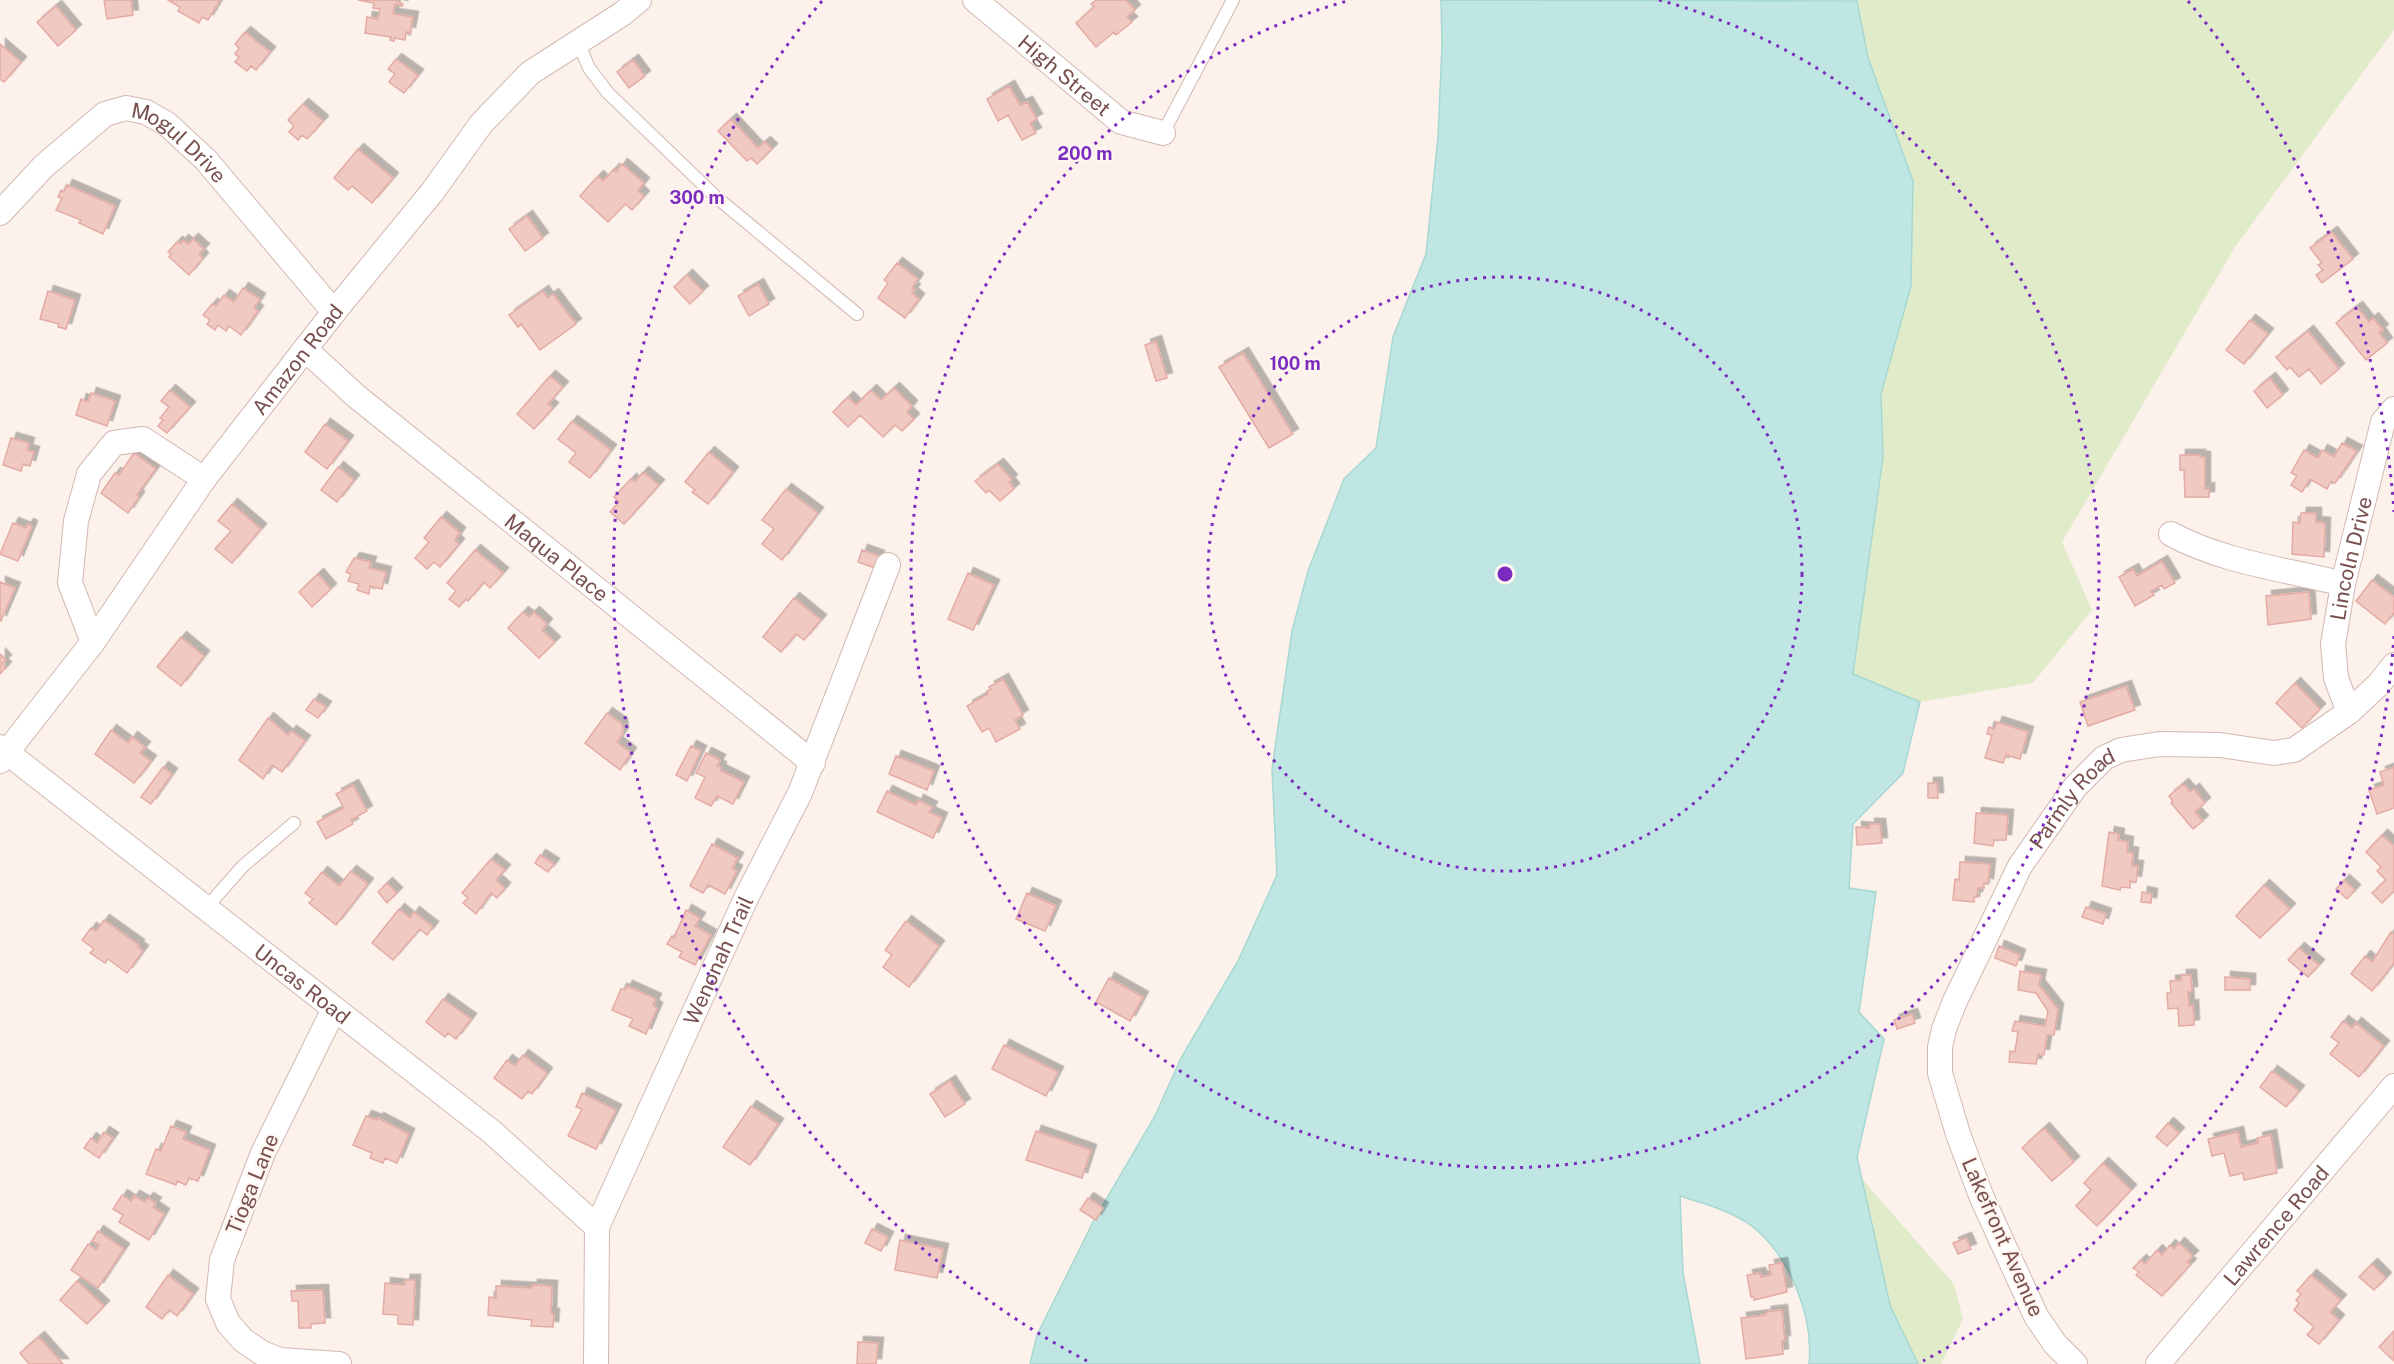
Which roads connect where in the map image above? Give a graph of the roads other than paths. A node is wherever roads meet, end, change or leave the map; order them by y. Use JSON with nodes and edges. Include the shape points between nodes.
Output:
{"nodes":[{"id":1,"x":639,"y":0,"type":"edge"},
{"id":2,"x":975,"y":0,"type":"edge"},
{"id":3,"x":1233,"y":0,"type":"edge"},
{"id":4,"x":578,"y":42,"type":"junction"},
{"id":5,"x":1163,"y":134,"type":"joint"},
{"id":6,"x":0,"y":213,"type":"edge"},
{"id":7,"x":334,"y":312,"type":"junction"},
{"id":8,"x":857,"y":314,"type":"dead end"},
{"id":9,"x":305,"y":349,"type":"junction"},
{"id":10,"x":2394,"y":409,"type":"edge"},
{"id":11,"x":204,"y":479,"type":"junction"},
{"id":12,"x":2171,"y":534,"type":"dead end"},
{"id":13,"x":888,"y":565,"type":"dead end"},
{"id":14,"x":2343,"y":584,"type":"junction"},
{"id":15,"x":93,"y":642,"type":"junction"},
{"id":16,"x":2394,"y":665,"type":"edge"},
{"id":17,"x":2349,"y":712,"type":"junction"},
{"id":18,"x":2,"y":754,"type":"edge"},
{"id":19,"x":813,"y":763,"type":"junction"},
{"id":20,"x":294,"y":823,"type":"dead end"},
{"id":21,"x":206,"y":908,"type":"junction"},
{"id":22,"x":334,"y":1010,"type":"junction"},
{"id":23,"x":2394,"y":1086,"type":"edge"},
{"id":24,"x":1958,"y":1134,"type":"joint"},
{"id":25,"x":597,"y":1227,"type":"junction"},
{"id":26,"x":339,"y":1364,"type":"edge"},
{"id":27,"x":596,"y":1364,"type":"edge"},
{"id":28,"x":2075,"y":1364,"type":"edge"},
{"id":29,"x":2158,"y":1364,"type":"edge"}],
"edges":[{"from":1,"to":4,"type":"street","name":"Amazon Road"},
{"from":2,"to":5,"type":"street","name":"High Street","via":[[1120,122]]},
{"from":3,"to":5,"type":"lane"},
{"from":4,"to":7,"type":"street","name":"Amazon Road","via":[[530,73],[481,124],[433,191]]},
{"from":4,"to":8,"type":"lane","via":[[588,68],[608,93],[715,196]]},
{"from":6,"to":7,"type":"street","name":"Mogul Drive","via":[[44,166],[105,114],[126,108],[146,112],[167,124],[206,160]]},
{"from":7,"to":9,"type":"street","name":"Amazon Road"},
{"from":9,"to":11,"type":"street","name":"Amazon Road"},
{"from":9,"to":19,"type":"street","name":"Maqua Place","via":[[356,396]]},
{"from":10,"to":14,"type":"street","name":"Lincoln Drive","via":[[2383,422]]},
{"from":11,"to":15,"type":"street","name":"Amazon Road"},
{"from":11,"to":15,"type":"street","via":[[143,438],[114,442],[89,474],[76,521],[70,583]]},
{"from":12,"to":14,"type":"street","via":[[2228,558]]},
{"from":13,"to":19,"type":"street","name":"Wenonah Trail"},
{"from":14,"to":17,"type":"street","name":"Lincoln Drive","via":[[2333,644],[2336,678]]},
{"from":15,"to":18,"type":"street","name":"Amazon Road"},
{"from":16,"to":17,"type":"street","name":"Parmly Road"},
{"from":17,"to":24,"type":"street","name":"Parmly Road","via":[[2294,750],[2274,753],[2220,745],[2159,744],[2121,750],[2104,758],[2076,788],[2020,866],[1944,1029],[1940,1073]]},
{"from":18,"to":21,"type":"street","name":"Uncas Road"},
{"from":19,"to":25,"type":"street","name":"Wenonah Trail","via":[[747,896]]},
{"from":20,"to":21,"type":"lane","via":[[243,866]]},
{"from":21,"to":22,"type":"street","name":"Uncas Road"},
{"from":22,"to":25,"type":"street","name":"Uncas Road","via":[[492,1132]]},
{"from":22,"to":26,"type":"street","name":"Tioga Lane","via":[[263,1153],[222,1260],[218,1299],[228,1323],[262,1353],[280,1360]]},
{"from":23,"to":29,"type":"street","name":"Lawrence Road"},
{"from":24,"to":28,"type":"street","name":"Lakefront Avenue","via":[[1982,1198],[2036,1316]]},
{"from":25,"to":27,"type":"street","name":"Wenonah Trail"}]}
